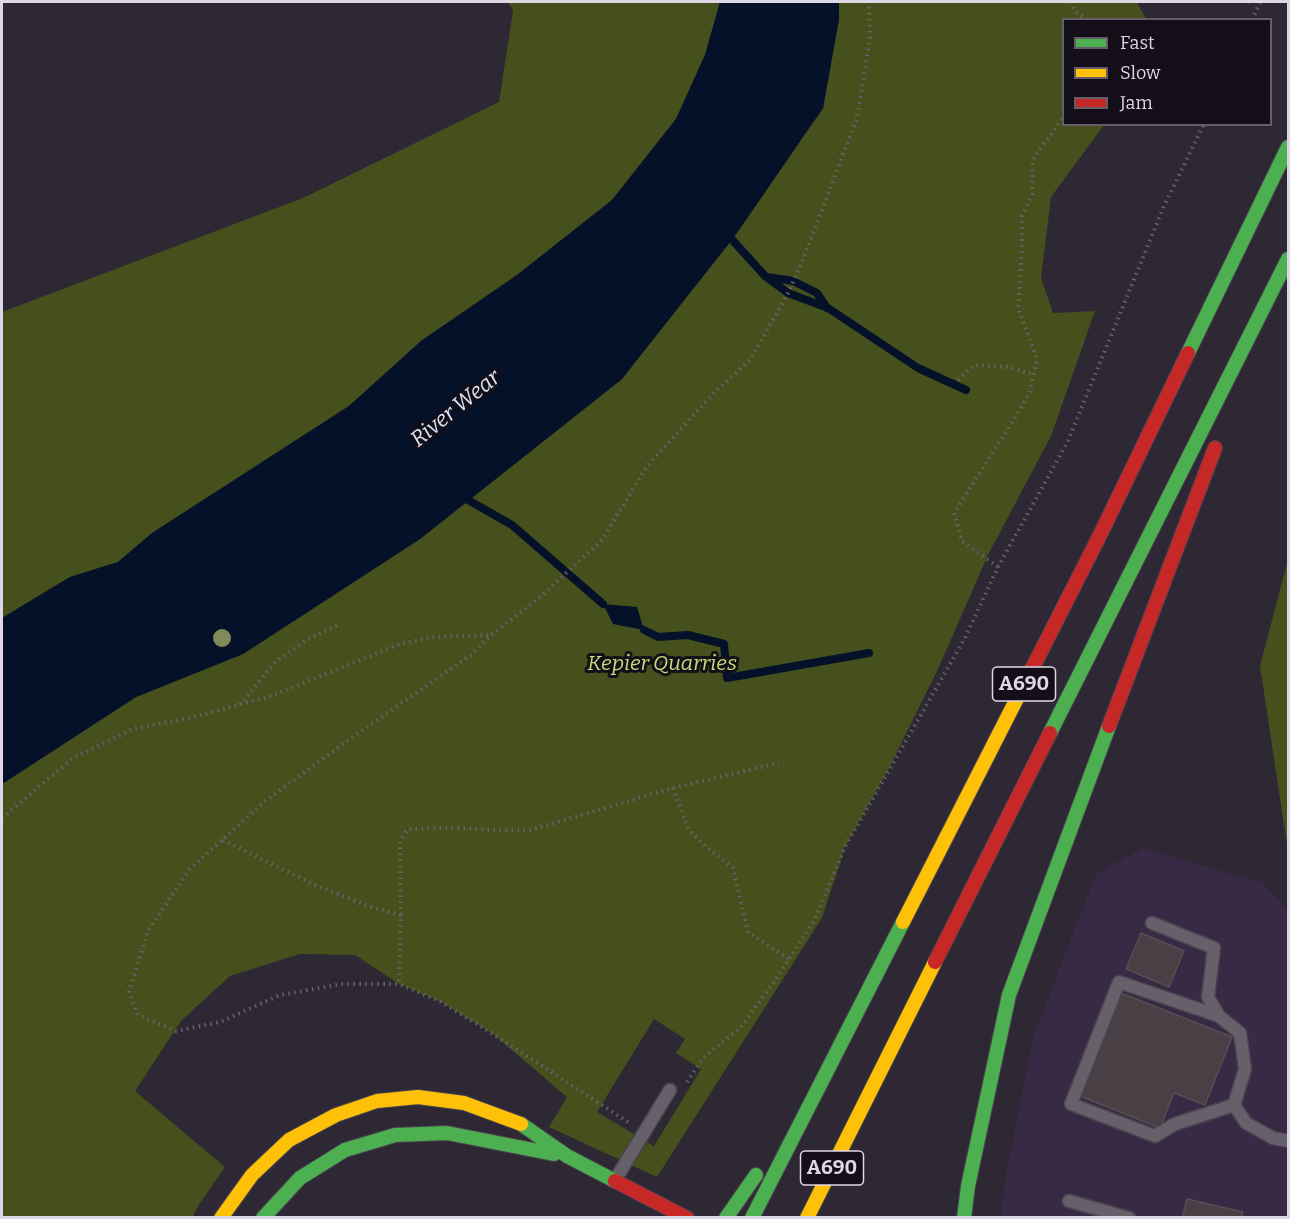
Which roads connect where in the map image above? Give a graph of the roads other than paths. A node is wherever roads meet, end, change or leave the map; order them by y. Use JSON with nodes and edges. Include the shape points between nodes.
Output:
{"nodes":[{"id":1,"x":1288,"y":147,"type":"edge"},
{"id":2,"x":1288,"y":259,"type":"edge"},
{"id":3,"x":1288,"y":272,"type":"edge"},
{"id":4,"x":1249,"y":368,"type":"dead end"},
{"id":5,"x":1222,"y":433,"type":"dead end"},
{"id":6,"x":1152,"y":923,"type":"dead end"},
{"id":7,"x":1219,"y":1016,"type":"junction"},
{"id":8,"x":670,"y":1090,"type":"road end"},
{"id":9,"x":810,"y":1101,"type":"junction"},
{"id":10,"x":1234,"y":1105,"type":"junction"},
{"id":11,"x":1288,"y":1141,"type":"edge"},
{"id":12,"x":567,"y":1156,"type":"junction"},
{"id":13,"x":615,"y":1181,"type":"junction"},
{"id":14,"x":1070,"y":1201,"type":"dead end"},
{"id":15,"x":221,"y":1218,"type":"edge"},
{"id":16,"x":263,"y":1218,"type":"edge"},
{"id":17,"x":687,"y":1218,"type":"edge"},
{"id":18,"x":726,"y":1218,"type":"edge"},
{"id":19,"x":752,"y":1218,"type":"edge"},
{"id":20,"x":807,"y":1218,"type":"edge"},
{"id":21,"x":964,"y":1218,"type":"edge"},
{"id":22,"x":1130,"y":1218,"type":"edge"}],
"edges":[{"from":1,"to":9,"type":"main road","number":"A690","via":[[1095,543]]},
{"from":2,"to":20,"type":"main road","number":"A690"},
{"from":3,"to":4,"type":"main road"},
{"from":5,"to":21,"type":"main road","via":[[1009,995]]},
{"from":6,"to":7,"type":"lane","via":[[1214,948],[1208,997]]},
{"from":7,"to":10,"type":"lane","via":[[1240,1033],[1245,1069]]},
{"from":7,"to":10,"type":"lane","via":[[1119,982],[1071,1104],[1155,1136],[1175,1124]]},
{"from":8,"to":13,"type":"lane"},
{"from":9,"to":18,"type":"main road"},
{"from":9,"to":19,"type":"main road","number":"A690"},
{"from":10,"to":11,"type":"lane","via":[[1246,1123],[1273,1138]]},
{"from":12,"to":13,"type":"main road"},
{"from":12,"to":15,"type":"main road","via":[[518,1122],[464,1102],[418,1097],[377,1101],[336,1115],[289,1140],[252,1175]]},
{"from":12,"to":16,"type":"main road","via":[[447,1133],[395,1135],[345,1150],[300,1178]]},
{"from":13,"to":17,"type":"main road"},
{"from":14,"to":22,"type":"lane"}]}
